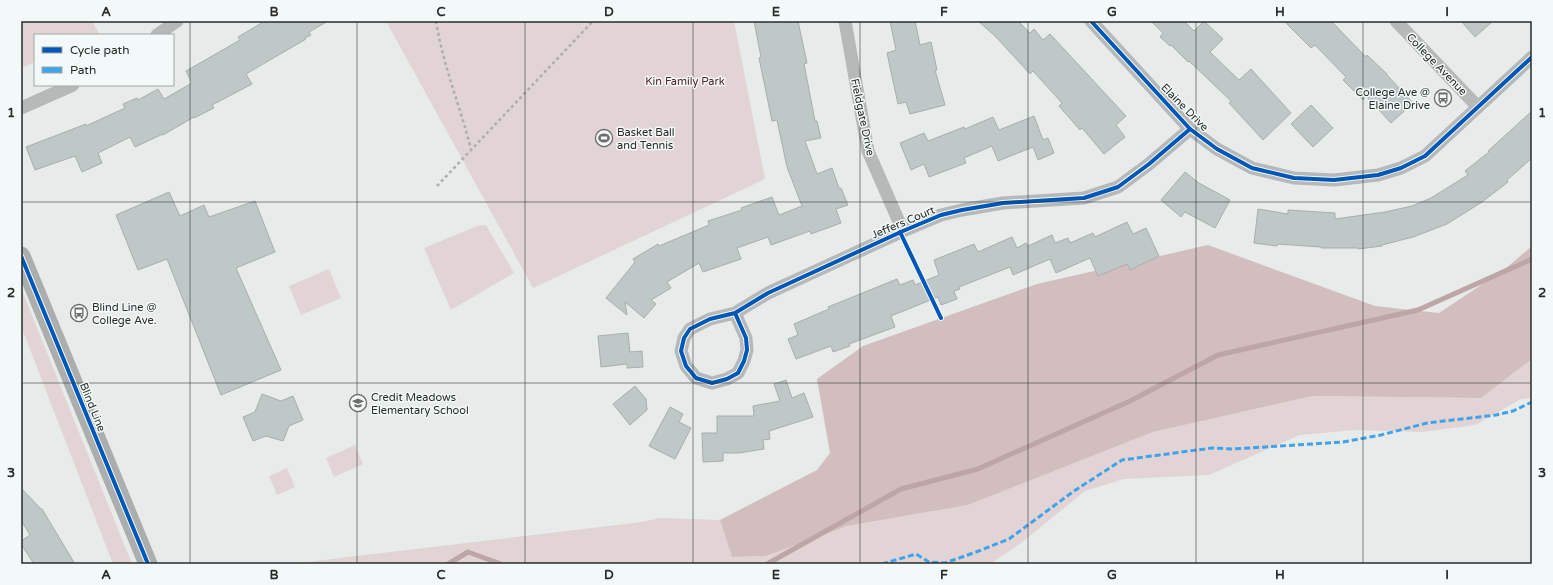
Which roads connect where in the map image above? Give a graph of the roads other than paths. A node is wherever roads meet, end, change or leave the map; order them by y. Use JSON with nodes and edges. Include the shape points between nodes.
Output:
{"nodes":[{"id":1,"x":177,"y":21,"type":"edge"},
{"id":2,"x":845,"y":21,"type":"edge"},
{"id":3,"x":1091,"y":21,"type":"edge"},
{"id":4,"x":1396,"y":21,"type":"edge"},
{"id":5,"x":158,"y":34,"type":"edge"},
{"id":6,"x":1532,"y":57,"type":"edge"},
{"id":7,"x":71,"y":86,"type":"edge"},
{"id":8,"x":1477,"y":106,"type":"junction"},
{"id":9,"x":21,"y":108,"type":"edge"},
{"id":10,"x":1190,"y":129,"type":"junction"},
{"id":11,"x":903,"y":231,"type":"junction"},
{"id":12,"x":21,"y":256,"type":"edge"},
{"id":13,"x":735,"y":313,"type":"junction"},
{"id":14,"x":148,"y":564,"type":"edge"}],
"edges":[{"from":1,"to":5,"type":"street"},
{"from":2,"to":11,"type":"street","name":"Fieldgate Drive","via":[[868,151]]},
{"from":3,"to":10,"type":"street","name":"Elaine Drive"},
{"from":4,"to":8,"type":"street","name":"College Avenue"},
{"from":6,"to":8,"type":"street"},
{"from":7,"to":9,"type":"street"},
{"from":8,"to":10,"type":"street","name":"Elaine Drive","via":[[1425,156],[1401,168],[1378,175],[1334,180],[1294,178],[1252,168],[1217,149]]},
{"from":10,"to":11,"type":"street","name":"Jeffers Court","via":[[1118,186],[1084,198],[1003,203],[962,210]]},
{"from":11,"to":13,"type":"street","name":"Jeffers Court","via":[[768,293]]},
{"from":12,"to":14,"type":"street","name":"Blind Line"},
{"from":13,"to":13,"type":"street","name":"Jeffers Court","via":[[710,319],[690,329],[684,338],[681,351],[686,366],[696,378],[712,383],[727,380],[738,373],[747,350],[746,338]]}]}
